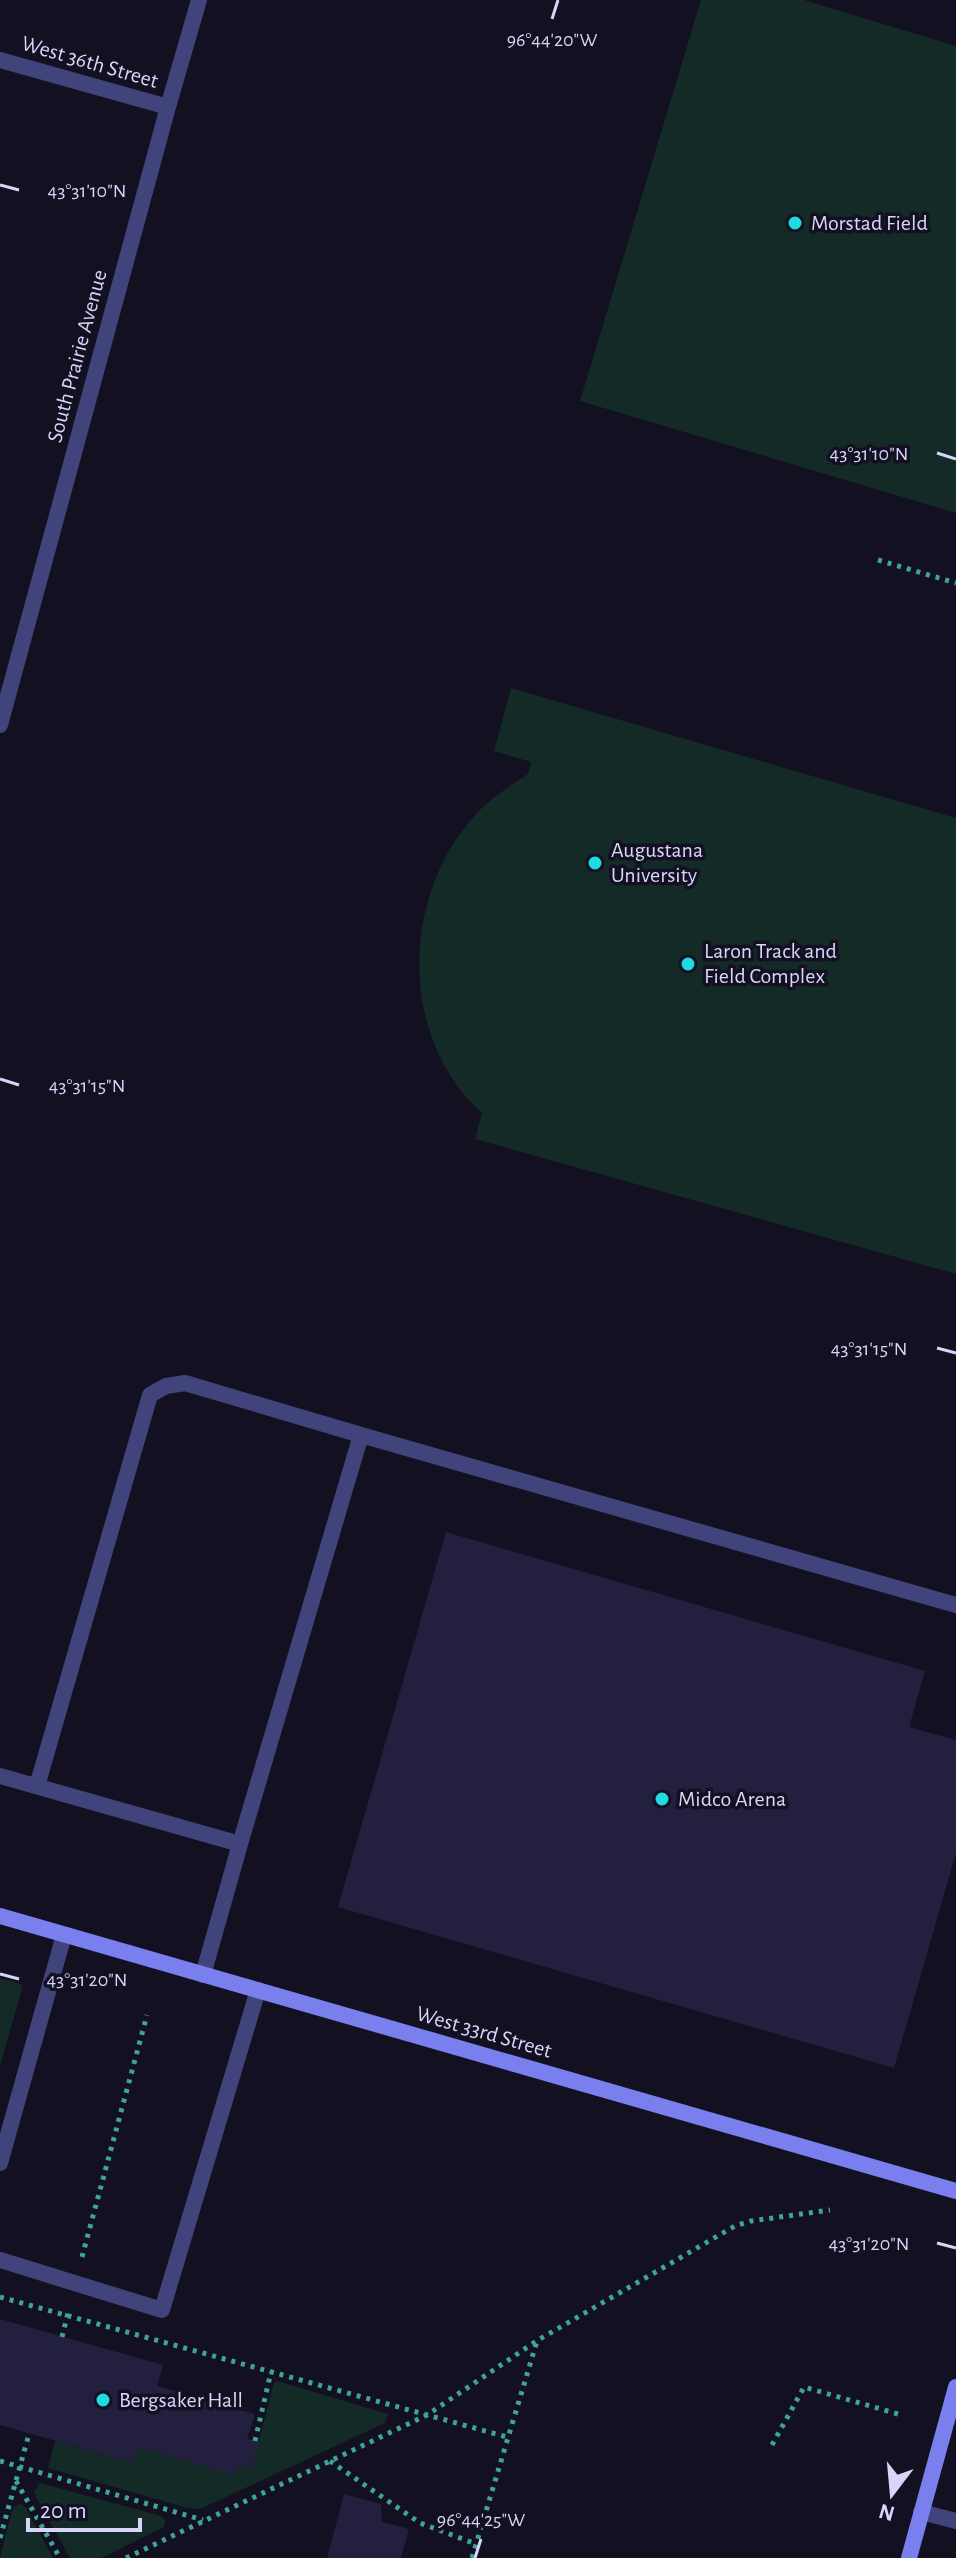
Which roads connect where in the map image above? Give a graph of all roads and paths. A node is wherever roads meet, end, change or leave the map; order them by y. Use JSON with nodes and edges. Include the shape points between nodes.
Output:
{"nodes":[{"id":1,"x":199,"y":0,"type":"edge"},
{"id":2,"x":0,"y":60,"type":"edge"},
{"id":3,"x":168,"y":107,"type":"junction"},
{"id":4,"x":878,"y":560,"type":"dead end"},
{"id":5,"x":956,"y":583,"type":"edge"},
{"id":6,"x":0,"y":725,"type":"edge"},
{"id":7,"x":361,"y":1435,"type":"junction"},
{"id":8,"x":956,"y":1605,"type":"edge"},
{"id":9,"x":0,"y":1776,"type":"edge"},
{"id":10,"x":37,"y":1786,"type":"junction"},
{"id":11,"x":240,"y":1844,"type":"junction"},
{"id":12,"x":0,"y":1916,"type":"edge"},
{"id":13,"x":64,"y":1935,"type":"junction"},
{"id":14,"x":203,"y":1975,"type":"junction"},
{"id":15,"x":258,"y":1990,"type":"junction"},
{"id":16,"x":147,"y":2015,"type":"dead end"},
{"id":17,"x":0,"y":2163,"type":"edge"},
{"id":18,"x":956,"y":2191,"type":"edge"},
{"id":19,"x":830,"y":2210,"type":"dead end"},
{"id":20,"x":0,"y":2260,"type":"edge"},
{"id":21,"x":75,"y":2283,"type":"junction"},
{"id":22,"x":0,"y":2297,"type":"edge"},
{"id":23,"x":67,"y":2315,"type":"junction"},
{"id":24,"x":62,"y":2337,"type":"dead end"},
{"id":25,"x":538,"y":2340,"type":"junction"},
{"id":26,"x":271,"y":2372,"type":"junction"},
{"id":27,"x":956,"y":2387,"type":"edge"},
{"id":28,"x":898,"y":2414,"type":"dead end"},
{"id":29,"x":427,"y":2415,"type":"junction"},
{"id":30,"x":29,"y":2434,"type":"dead end"},
{"id":31,"x":507,"y":2437,"type":"junction"},
{"id":32,"x":255,"y":2441,"type":"dead end"},
{"id":33,"x":772,"y":2445,"type":"dead end"},
{"id":34,"x":329,"y":2460,"type":"junction"},
{"id":35,"x":0,"y":2461,"type":"edge"},
{"id":36,"x":19,"y":2467,"type":"junction"},
{"id":37,"x":16,"y":2481,"type":"junction"},
{"id":38,"x":921,"y":2512,"type":"junction"},
{"id":39,"x":204,"y":2520,"type":"junction"},
{"id":40,"x":956,"y":2521,"type":"edge"},
{"id":41,"x":0,"y":2538,"type":"edge"},
{"id":42,"x":476,"y":2544,"type":"junction"},
{"id":43,"x":60,"y":2558,"type":"edge"},
{"id":44,"x":126,"y":2558,"type":"edge"},
{"id":45,"x":472,"y":2558,"type":"edge"},
{"id":46,"x":909,"y":2558,"type":"edge"}],
"edges":[{"from":1,"to":3,"type":"street","name":"South Prairie Avenue"},
{"from":2,"to":3,"type":"street","name":"West 36th Street"},
{"from":3,"to":6,"type":"street","name":"South Prairie Avenue"},
{"from":4,"to":5,"type":"path"},
{"from":7,"to":8,"type":"street"},
{"from":7,"to":10,"type":"street","via":[[185,1383],[150,1395]]},
{"from":7,"to":11,"type":"street"},
{"from":9,"to":10,"type":"street"},
{"from":10,"to":11,"type":"street"},
{"from":11,"to":14,"type":"street"},
{"from":12,"to":13,"type":"street","name":"West 33rd Street"},
{"from":13,"to":14,"type":"street","name":"West 33rd Street"},
{"from":13,"to":17,"type":"street"},
{"from":14,"to":15,"type":"street","name":"West 33rd Street"},
{"from":15,"to":18,"type":"street","name":"West 33rd Street"},
{"from":15,"to":21,"type":"street","via":[[162,2310]]},
{"from":16,"to":21,"type":"path"},
{"from":19,"to":25,"type":"path","via":[[735,2226]]},
{"from":20,"to":21,"type":"street"},
{"from":21,"to":23,"type":"path"},
{"from":22,"to":23,"type":"path"},
{"from":23,"to":24,"type":"path"},
{"from":23,"to":26,"type":"path"},
{"from":25,"to":29,"type":"path"},
{"from":25,"to":31,"type":"path"},
{"from":26,"to":29,"type":"path"},
{"from":26,"to":32,"type":"path"},
{"from":27,"to":38,"type":"street"},
{"from":28,"to":33,"type":"path","via":[[804,2387]]},
{"from":29,"to":31,"type":"path"},
{"from":29,"to":34,"type":"path"},
{"from":30,"to":36,"type":"path"},
{"from":31,"to":42,"type":"path"},
{"from":34,"to":39,"type":"path"},
{"from":34,"to":42,"type":"path","via":[[420,2523]]},
{"from":35,"to":36,"type":"path"},
{"from":36,"to":37,"type":"path"},
{"from":36,"to":39,"type":"path"},
{"from":37,"to":41,"type":"path"},
{"from":37,"to":43,"type":"path"},
{"from":38,"to":40,"type":"street"},
{"from":38,"to":46,"type":"street"},
{"from":39,"to":44,"type":"path"},
{"from":42,"to":45,"type":"path"}]}
